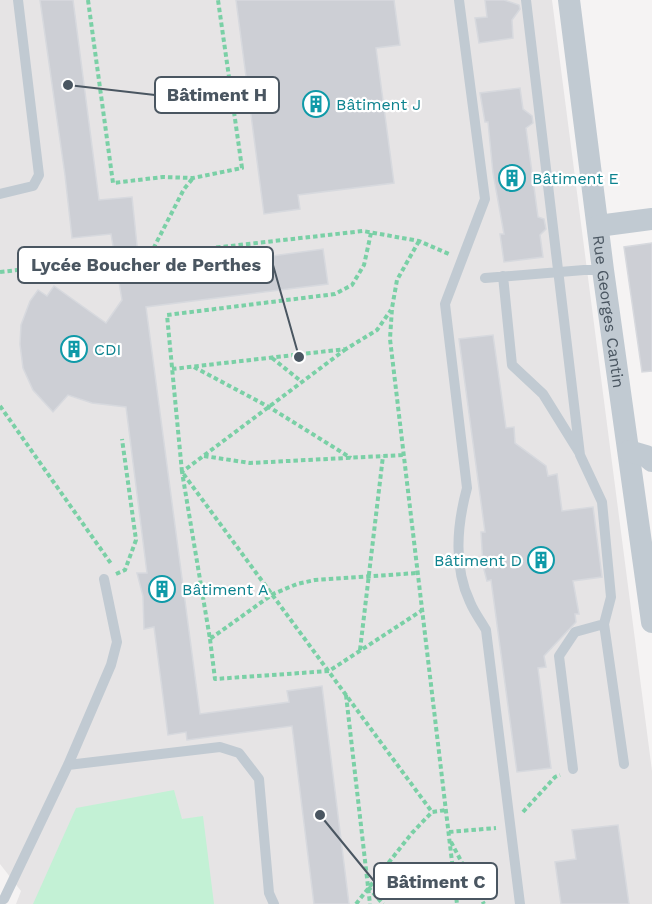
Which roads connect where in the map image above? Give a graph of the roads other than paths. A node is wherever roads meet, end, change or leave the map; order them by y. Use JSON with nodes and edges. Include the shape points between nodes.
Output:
{"nodes":[{"id":1,"x":18,"y":0,"type":"edge"},
{"id":2,"x":459,"y":0,"type":"edge"},
{"id":3,"x":525,"y":0,"type":"edge"},
{"id":4,"x":569,"y":0,"type":"edge"},
{"id":5,"x":0,"y":194,"type":"edge"},
{"id":6,"x":652,"y":219,"type":"edge"},
{"id":7,"x":597,"y":226,"type":"junction"},
{"id":8,"x":603,"y":270,"type":"junction"},
{"id":9,"x":558,"y":272,"type":"junction"},
{"id":10,"x":503,"y":276,"type":"junction"},
{"id":11,"x":484,"y":278,"type":"dead end"},
{"id":12,"x":628,"y":451,"type":"junction"},
{"id":13,"x":580,"y":455,"type":"junction"},
{"id":14,"x":652,"y":461,"type":"edge"},
{"id":15,"x":104,"y":579,"type":"road end"},
{"id":16,"x":652,"y":622,"type":"edge"},
{"id":17,"x":604,"y":624,"type":"junction"},
{"id":18,"x":624,"y":764,"type":"dead end"},
{"id":19,"x":68,"y":765,"type":"junction"},
{"id":20,"x":573,"y":769,"type":"dead end"},
{"id":21,"x":0,"y":901,"type":"edge"},
{"id":22,"x":274,"y":904,"type":"edge"},
{"id":23,"x":520,"y":904,"type":"edge"}],
"edges":[{"from":1,"to":5,"type":"lane","via":[[39,175],[33,186]]},
{"from":2,"to":23,"type":"lane","via":[[484,199],[445,304],[467,488],[460,514],[458,549],[462,579],[486,630]]},
{"from":3,"to":9,"type":"lane"},
{"from":4,"to":7,"type":"street","name":"Rue Georges Cantin"},
{"from":6,"to":7,"type":"street"},
{"from":7,"to":8,"type":"street","name":"Rue Georges Cantin"},
{"from":8,"to":9,"type":"lane"},
{"from":8,"to":12,"type":"street","name":"Rue Georges Cantin"},
{"from":9,"to":10,"type":"lane"},
{"from":9,"to":13,"type":"lane"},
{"from":10,"to":11,"type":"lane"},
{"from":10,"to":13,"type":"lane","via":[[512,365],[543,394]]},
{"from":12,"to":14,"type":"street"},
{"from":12,"to":16,"type":"street","name":"Rue Georges Cantin"},
{"from":13,"to":17,"type":"lane","via":[[602,501],[611,597]]},
{"from":15,"to":19,"type":"lane","via":[[117,642]]},
{"from":17,"to":18,"type":"lane"},
{"from":17,"to":20,"type":"lane","via":[[575,632],[559,656]]},
{"from":19,"to":21,"type":"lane"},
{"from":19,"to":22,"type":"lane","via":[[219,747],[239,753],[259,779],[269,893]]}]}
